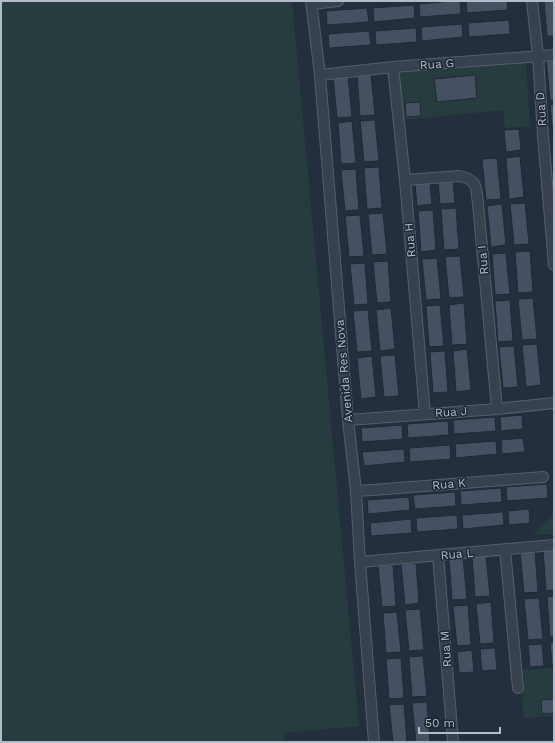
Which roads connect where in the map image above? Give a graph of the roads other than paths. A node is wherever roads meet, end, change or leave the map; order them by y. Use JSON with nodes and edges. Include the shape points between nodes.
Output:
{"nodes":[{"id":1,"x":338,"y":1,"type":"edge"},
{"id":2,"x":532,"y":1,"type":"edge"},
{"id":3,"x":311,"y":3,"type":"edge"},
{"id":4,"x":554,"y":54,"type":"edge"},
{"id":5,"x":538,"y":56,"type":"junction"},
{"id":6,"x":393,"y":67,"type":"junction"},
{"id":7,"x":320,"y":75,"type":"junction"},
{"id":8,"x":405,"y":180,"type":"junction"},
{"id":9,"x":554,"y":265,"type":"edge"},
{"id":10,"x":554,"y":403,"type":"edge"},
{"id":11,"x":497,"y":409,"type":"junction"},
{"id":12,"x":425,"y":414,"type":"junction"},
{"id":13,"x":348,"y":420,"type":"junction"},
{"id":14,"x":543,"y":477,"type":"dead end"},
{"id":15,"x":356,"y":491,"type":"junction"},
{"id":16,"x":554,"y":545,"type":"edge"},
{"id":17,"x":506,"y":550,"type":"junction"},
{"id":18,"x":438,"y":555,"type":"junction"},
{"id":19,"x":360,"y":562,"type":"junction"},
{"id":20,"x":518,"y":688,"type":"dead end"},
{"id":21,"x":374,"y":742,"type":"edge"},
{"id":22,"x":453,"y":742,"type":"edge"}],
"edges":[{"from":1,"to":3,"type":"street"},
{"from":2,"to":5,"type":"street","name":"Rua D"},
{"from":3,"to":7,"type":"street","name":"Avenida Res Nova"},
{"from":4,"to":5,"type":"street","name":"Rua G"},
{"from":5,"to":6,"type":"street","name":"Rua G"},
{"from":5,"to":9,"type":"street","name":"Rua D"},
{"from":6,"to":7,"type":"street","name":"Rua G"},
{"from":6,"to":8,"type":"street","name":"Rua H"},
{"from":7,"to":13,"type":"street","name":"Avenida Res Nova"},
{"from":8,"to":11,"type":"street","name":"Rua I","via":[[460,176],[469,178],[475,184]]},
{"from":8,"to":12,"type":"street","name":"Rua H"},
{"from":10,"to":11,"type":"street","name":"Rua J"},
{"from":11,"to":12,"type":"street","name":"Rua J"},
{"from":12,"to":13,"type":"street","name":"Rua J"},
{"from":13,"to":15,"type":"street","name":"Avenida Res Nova"},
{"from":14,"to":15,"type":"street","name":"Rua K"},
{"from":15,"to":19,"type":"street","name":"Avenida Res Nova"},
{"from":16,"to":17,"type":"street","name":"Rua L"},
{"from":17,"to":18,"type":"street","name":"Rua L"},
{"from":17,"to":20,"type":"street"},
{"from":18,"to":19,"type":"street","name":"Rua L"},
{"from":18,"to":22,"type":"street","name":"Rua M"},
{"from":19,"to":21,"type":"street","name":"Avenida Res Nova"}]}
